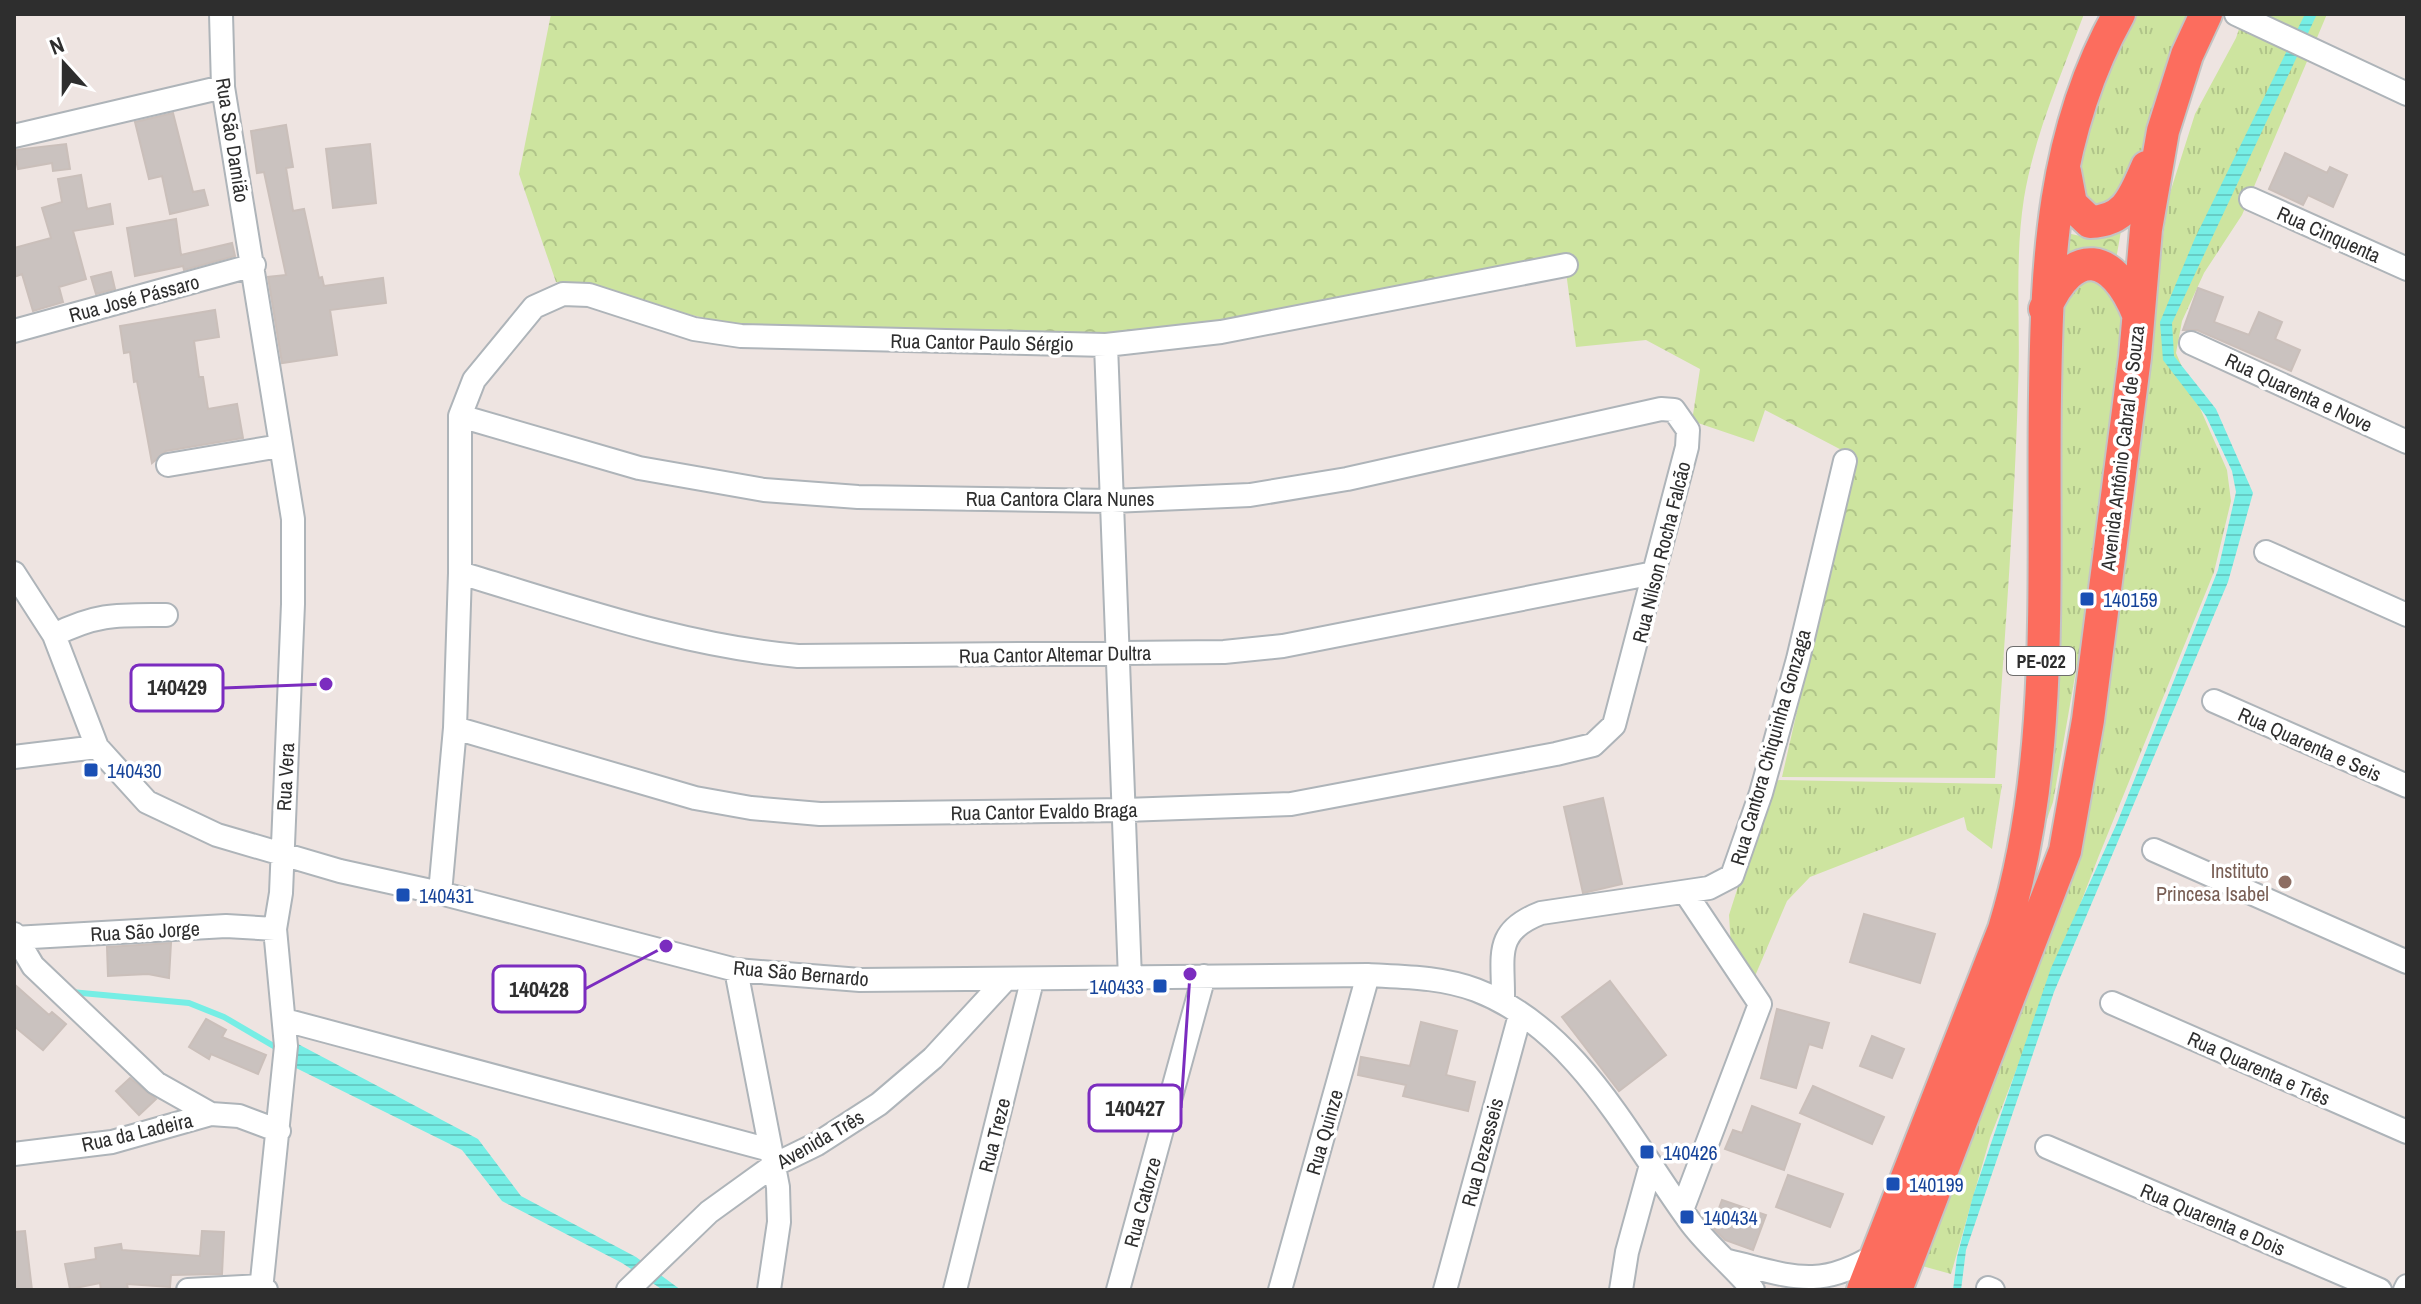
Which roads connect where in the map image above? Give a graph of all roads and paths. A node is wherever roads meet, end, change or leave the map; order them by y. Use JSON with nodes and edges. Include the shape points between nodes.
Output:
{"nodes":[{"id":1,"x":221,"y":14,"type":"edge"},
{"id":2,"x":2119,"y":14,"type":"edge"},
{"id":3,"x":2206,"y":14,"type":"edge"},
{"id":4,"x":2236,"y":14,"type":"edge"},
{"id":5,"x":223,"y":87,"type":"junction"},
{"id":6,"x":2407,"y":94,"type":"edge"},
{"id":7,"x":2163,"y":131,"type":"junction"},
{"id":8,"x":14,"y":136,"type":"edge"},
{"id":9,"x":2064,"y":160,"type":"junction"},
{"id":10,"x":2251,"y":199,"type":"dead end"},
{"id":11,"x":254,"y":265,"type":"junction"},
{"id":12,"x":1566,"y":265,"type":"dead end"},
{"id":13,"x":2407,"y":269,"type":"edge"},
{"id":14,"x":2045,"y":309,"type":"junction"},
{"id":15,"x":2138,"y":314,"type":"junction"},
{"id":16,"x":14,"y":331,"type":"edge"},
{"id":17,"x":2191,"y":343,"type":"dead end"},
{"id":18,"x":1106,"y":345,"type":"junction"},
{"id":19,"x":1661,"y":409,"type":"joint"},
{"id":20,"x":460,"y":416,"type":"junction"},
{"id":21,"x":2407,"y":442,"type":"edge"},
{"id":22,"x":280,"y":446,"type":"junction"},
{"id":23,"x":1845,"y":461,"type":"dead end"},
{"id":24,"x":168,"y":465,"type":"dead end"},
{"id":25,"x":1112,"y":501,"type":"junction"},
{"id":26,"x":2266,"y":552,"type":"dead end"},
{"id":27,"x":14,"y":573,"type":"edge"},
{"id":28,"x":460,"y":573,"type":"junction"},
{"id":29,"x":1654,"y":573,"type":"junction"},
{"id":30,"x":166,"y":615,"type":"dead end"},
{"id":31,"x":2407,"y":615,"type":"edge"},
{"id":32,"x":54,"y":635,"type":"junction"},
{"id":33,"x":1118,"y":654,"type":"junction"},
{"id":34,"x":2214,"y":701,"type":"dead end"},
{"id":35,"x":1619,"y":709,"type":"joint"},
{"id":36,"x":455,"y":728,"type":"junction"},
{"id":37,"x":97,"y":747,"type":"junction"},
{"id":38,"x":14,"y":757,"type":"edge"},
{"id":39,"x":2407,"y":786,"type":"edge"},
{"id":40,"x":1125,"y":810,"type":"junction"},
{"id":41,"x":2154,"y":850,"type":"dead end"},
{"id":42,"x":281,"y":851,"type":"junction"},
{"id":43,"x":1685,"y":892,"type":"junction"},
{"id":44,"x":440,"y":893,"type":"junction"},
{"id":45,"x":275,"y":929,"type":"junction"},
{"id":46,"x":15,"y":936,"type":"edge"},
{"id":47,"x":2407,"y":962,"type":"edge"},
{"id":48,"x":736,"y":970,"type":"junction"},
{"id":49,"x":1368,"y":975,"type":"junction"},
{"id":50,"x":1204,"y":976,"type":"junction"},
{"id":51,"x":1130,"y":979,"type":"junction"},
{"id":52,"x":1005,"y":980,"type":"junction"},
{"id":53,"x":1032,"y":981,"type":"junction"},
{"id":54,"x":2112,"y":1003,"type":"dead end"},
{"id":55,"x":1512,"y":1008,"type":"junction"},
{"id":56,"x":285,"y":1020,"type":"junction"},
{"id":57,"x":211,"y":1114,"type":"junction"},
{"id":58,"x":279,"y":1131,"type":"junction"},
{"id":59,"x":2407,"y":1132,"type":"edge"},
{"id":60,"x":2047,"y":1147,"type":"dead end"},
{"id":61,"x":14,"y":1154,"type":"edge"},
{"id":62,"x":772,"y":1158,"type":"junction"},
{"id":63,"x":1651,"y":1165,"type":"junction"},
{"id":64,"x":1682,"y":1210,"type":"junction"},
{"id":65,"x":1877,"y":1254,"type":"junction"},
{"id":66,"x":1728,"y":1261,"type":"junction"},
{"id":67,"x":262,"y":1289,"type":"edge"},
{"id":68,"x":629,"y":1289,"type":"edge"},
{"id":69,"x":188,"y":1290,"type":"edge"},
{"id":70,"x":769,"y":1290,"type":"edge"},
{"id":71,"x":955,"y":1290,"type":"edge"},
{"id":72,"x":1118,"y":1290,"type":"edge"},
{"id":73,"x":1280,"y":1290,"type":"edge"},
{"id":74,"x":1445,"y":1290,"type":"edge"},
{"id":75,"x":1621,"y":1290,"type":"edge"},
{"id":76,"x":1753,"y":1290,"type":"edge"},
{"id":77,"x":1863,"y":1290,"type":"edge"},
{"id":78,"x":1896,"y":1290,"type":"edge"},
{"id":79,"x":2380,"y":1290,"type":"edge"}],
"edges":[{"from":1,"to":5,"type":"street","name":"Rua São Damião"},
{"from":2,"to":9,"type":"highway","number":"PE-022","via":[[2069,134]]},
{"from":3,"to":7,"type":"highway","name":"Avenida Antônio Cabral de Souza","number":"PE-022"},
{"from":4,"to":6,"type":"street"},
{"from":5,"to":8,"type":"street"},
{"from":5,"to":11,"type":"street","name":"Rua São Damião"},
{"from":7,"to":9,"type":"highway","via":[[2131,202],[2104,221],[2090,222],[2071,204]]},
{"from":7,"to":15,"type":"highway","name":"Avenida Antônio Cabral de Souza","number":"PE-022"},
{"from":9,"to":14,"type":"highway","number":"PE-022","via":[[2049,240]]},
{"from":10,"to":13,"type":"street","name":"Rua Cinquenta"},
{"from":11,"to":16,"type":"street","name":"Rua José Pássaro"},
{"from":11,"to":22,"type":"street","name":"Rua Vera"},
{"from":12,"to":18,"type":"street","name":"Rua Cantor Paulo Sérgio","via":[[1221,332]]},
{"from":14,"to":15,"type":"highway","via":[[2062,280],[2089,265],[2120,278]]},
{"from":14,"to":65,"type":"highway","number":"PE-022","via":[[2040,723],[2021,874]]},
{"from":15,"to":78,"type":"highway","name":"Avenida Antônio Cabral de Souza","number":"PE-022","via":[[2088,720],[2065,851]]},
{"from":17,"to":21,"type":"street","name":"Rua Quarenta e Nove"},
{"from":18,"to":20,"type":"street","name":"Rua Cantor Paulo Sérgio","via":[[741,336],[694,329],[589,295],[563,294],[534,307],[474,380]]},
{"from":18,"to":25,"type":"street"},
{"from":19,"to":25,"type":"street","name":"Rua Cantora Clara Nunes","via":[[1347,479],[1250,495]]},
{"from":19,"to":29,"type":"street","name":"Rua Nilson Rocha Falcão","via":[[1674,410],[1688,430]]},
{"from":20,"to":25,"type":"street","name":"Rua Cantora Clara Nunes","via":[[639,468],[764,490],[858,497]]},
{"from":20,"to":28,"type":"street"},
{"from":22,"to":24,"type":"street"},
{"from":22,"to":42,"type":"street","name":"Rua Vera","via":[[293,519]]},
{"from":23,"to":43,"type":"street","name":"Rua Cantora Chiquinha Gonzaga","via":[[1798,659],[1737,867],[1722,883]]},
{"from":25,"to":33,"type":"street"},
{"from":26,"to":31,"type":"street"},
{"from":27,"to":32,"type":"street","name":"Rua São Bernardo"},
{"from":28,"to":33,"type":"street","name":"Rua Cantor Altemar Dultra","via":[[656,631],[753,652]]},
{"from":28,"to":36,"type":"street"},
{"from":29,"to":33,"type":"street","name":"Rua Cantor Altemar Dultra","via":[[1283,646]]},
{"from":29,"to":35,"type":"street","name":"Rua Nilson Rocha Falcão"},
{"from":30,"to":32,"type":"street","via":[[108,615]]},
{"from":32,"to":37,"type":"street","name":"Rua São Bernardo"},
{"from":33,"to":40,"type":"street"},
{"from":34,"to":39,"type":"street","name":"Rua Quarenta e Seis"},
{"from":35,"to":40,"type":"street","name":"Rua Cantor Evaldo Braga","via":[[1606,736],[1593,745],[1556,754],[1291,804]]},
{"from":36,"to":40,"type":"street","name":"Rua Cantor Evaldo Braga","via":[[695,798],[751,808],[820,814]]},
{"from":36,"to":44,"type":"street"},
{"from":37,"to":38,"type":"street"},
{"from":37,"to":42,"type":"street","name":"Rua São Bernardo","via":[[147,802],[217,835]]},
{"from":40,"to":51,"type":"street"},
{"from":41,"to":47,"type":"street"},
{"from":42,"to":44,"type":"street","name":"Rua São Bernardo","via":[[340,871]]},
{"from":42,"to":45,"type":"street","name":"Rua Vera"},
{"from":43,"to":55,"type":"street","name":"Rua Cantora Chiquinha Gonzaga","via":[[1518,921],[1506,937]]},
{"from":43,"to":64,"type":"street","via":[[1760,1004]]},
{"from":44,"to":48,"type":"street","name":"Rua São Bernardo"},
{"from":45,"to":46,"type":"street","name":"Rua São Jorge","via":[[226,926]]},
{"from":45,"to":56,"type":"street","name":"Rua Vera"},
{"from":46,"to":57,"type":"street","via":[[33,966],[156,1083]]},
{"from":48,"to":52,"type":"street","name":"Rua São Bernardo","via":[[847,979]]},
{"from":48,"to":62,"type":"street"},
{"from":49,"to":50,"type":"street","name":"Rua São Bernardo"},
{"from":49,"to":55,"type":"street","name":"Rua São Bernardo","via":[[1448,982]]},
{"from":49,"to":73,"type":"street","name":"Rua Quinze"},
{"from":50,"to":51,"type":"street","name":"Rua São Bernardo"},
{"from":50,"to":72,"type":"street","name":"Rua Catorze"},
{"from":51,"to":53,"type":"street","name":"Rua São Bernardo"},
{"from":52,"to":53,"type":"street","name":"Rua São Bernardo"},
{"from":52,"to":62,"type":"street","name":"Avenida Três","via":[[933,1058],[879,1104],[817,1144]]},
{"from":53,"to":71,"type":"street","name":"Rua Treze"},
{"from":54,"to":59,"type":"street","name":"Rua Quarenta e Três"},
{"from":55,"to":63,"type":"street","via":[[1578,1065]]},
{"from":55,"to":74,"type":"street","name":"Rua Dezesseis"},
{"from":56,"to":58,"type":"street","name":"Rua Vera"},
{"from":56,"to":62,"type":"street"},
{"from":57,"to":58,"type":"street","via":[[239,1116]]},
{"from":57,"to":61,"type":"street","name":"Rua da Ladeira","via":[[112,1142]]},
{"from":58,"to":67,"type":"street","name":"Rua Vera"},
{"from":60,"to":79,"type":"street","name":"Rua Quarenta e Dois"},
{"from":62,"to":68,"type":"street","name":"Avenida Três"},
{"from":62,"to":70,"type":"street","via":[[779,1222]]},
{"from":63,"to":64,"type":"street"},
{"from":63,"to":75,"type":"street"},
{"from":64,"to":66,"type":"street"},
{"from":65,"to":66,"type":"street","via":[[1833,1277],[1809,1279]]},
{"from":65,"to":77,"type":"highway","number":"PE-022"},
{"from":66,"to":76,"type":"street"},
{"from":67,"to":69,"type":"street"}]}
